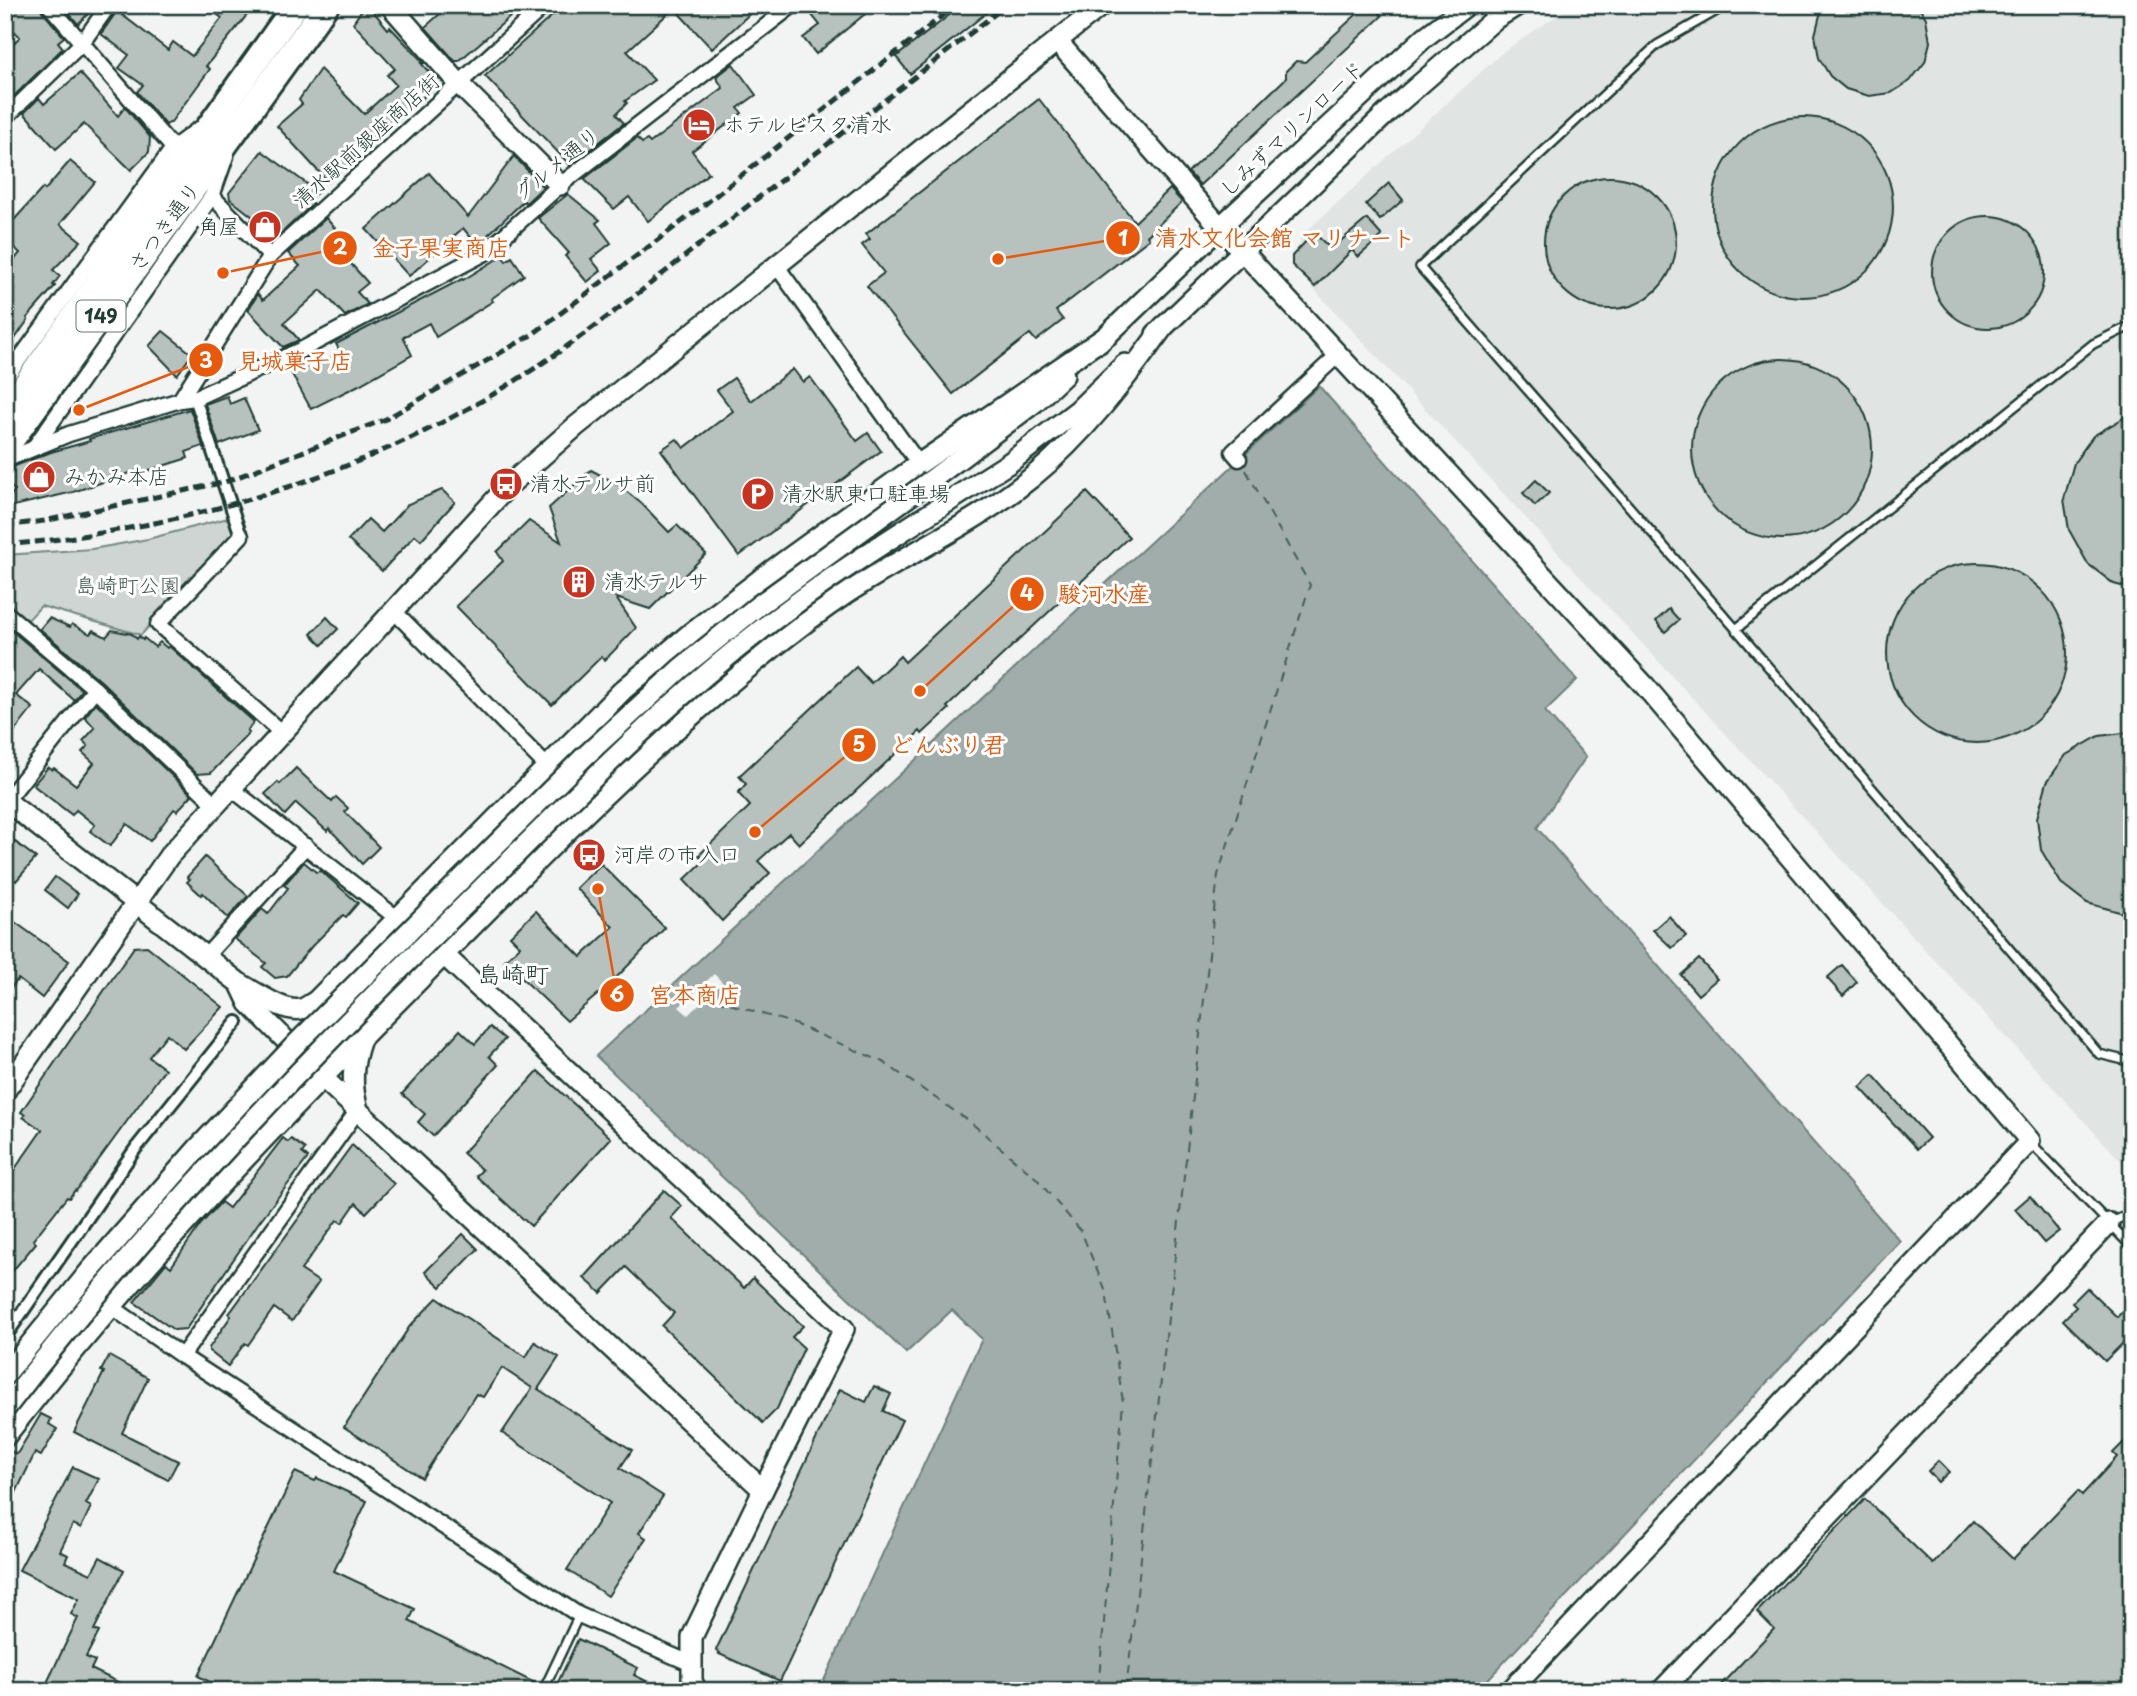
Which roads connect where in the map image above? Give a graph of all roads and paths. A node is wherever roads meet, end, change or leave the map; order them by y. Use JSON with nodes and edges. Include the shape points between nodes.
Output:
{"nodes":[{"id":1,"x":49,"y":5,"type":"edge"},
{"id":2,"x":109,"y":5,"type":"edge"},
{"id":3,"x":296,"y":5,"type":"edge"},
{"id":4,"x":326,"y":5,"type":"edge"},
{"id":5,"x":390,"y":5,"type":"edge"},
{"id":6,"x":545,"y":5,"type":"edge"},
{"id":7,"x":793,"y":5,"type":"edge"},
{"id":8,"x":1102,"y":5,"type":"edge"},
{"id":9,"x":1467,"y":5,"type":"edge"},
{"id":10,"x":1518,"y":5,"type":"edge"},
{"id":11,"x":1727,"y":5,"type":"edge"},
{"id":12,"x":1056,"y":41,"type":"junction"},
{"id":13,"x":82,"y":43,"type":"junction"},
{"id":14,"x":460,"y":85,"type":"junction"},
{"id":15,"x":5,"y":118,"type":"edge"},
{"id":16,"x":230,"y":119,"type":"junction"},
{"id":17,"x":191,"y":173,"type":"junction"},
{"id":18,"x":560,"y":186,"type":"junction"},
{"id":19,"x":1220,"y":227,"type":"junction"},
{"id":20,"x":1243,"y":249,"type":"junction"},
{"id":21,"x":270,"y":256,"type":"junction"},
{"id":22,"x":776,"y":265,"type":"junction"},
{"id":23,"x":2132,"y":325,"type":"edge"},
{"id":24,"x":1164,"y":326,"type":"junction"},
{"id":25,"x":1108,"y":335,"type":"junction"},
{"id":26,"x":1339,"y":354,"type":"junction"},
{"id":27,"x":5,"y":378,"type":"edge"},
{"id":28,"x":195,"y":398,"type":"junction"},
{"id":29,"x":180,"y":400,"type":"junction"},
{"id":30,"x":5,"y":413,"type":"edge"},
{"id":31,"x":35,"y":446,"type":"junction"},
{"id":32,"x":5,"y":449,"type":"edge"},
{"id":33,"x":1240,"y":459,"type":"dead end"},
{"id":34,"x":5,"y":460,"type":"edge"},
{"id":35,"x":919,"y":464,"type":"junction"},
{"id":36,"x":241,"y":536,"type":"joint"},
{"id":37,"x":394,"y":611,"type":"junction"},
{"id":38,"x":5,"y":612,"type":"edge"},
{"id":39,"x":1737,"y":629,"type":"junction"},
{"id":40,"x":95,"y":689,"type":"junction"},
{"id":41,"x":283,"y":733,"type":"junction"},
{"id":42,"x":548,"y":766,"type":"junction"},
{"id":43,"x":232,"y":789,"type":"junction"},
{"id":44,"x":6,"y":801,"type":"edge"},
{"id":45,"x":216,"y":805,"type":"junction"},
{"id":46,"x":589,"y":809,"type":"junction"},
{"id":47,"x":306,"y":846,"type":"junction"},
{"id":48,"x":135,"y":903,"type":"junction"},
{"id":49,"x":398,"y":918,"type":"junction"},
{"id":50,"x":443,"y":955,"type":"junction"},
{"id":51,"x":205,"y":957,"type":"junction"},
{"id":52,"x":239,"y":983,"type":"junction"},
{"id":53,"x":237,"y":1022,"type":"dead end"},
{"id":54,"x":361,"y":1038,"type":"junction"},
{"id":55,"x":2132,"y":1062,"type":"edge"},
{"id":56,"x":322,"y":1077,"type":"junction"},
{"id":57,"x":5,"y":1091,"type":"edge"},
{"id":58,"x":358,"y":1110,"type":"junction"},
{"id":59,"x":2030,"y":1141,"type":"junction"},
{"id":60,"x":2132,"y":1213,"type":"edge"},
{"id":61,"x":2109,"y":1223,"type":"junction"},
{"id":62,"x":2132,"y":1247,"type":"edge"},
{"id":63,"x":119,"y":1312,"type":"dead end"},
{"id":64,"x":5,"y":1336,"type":"edge"},
{"id":65,"x":182,"y":1356,"type":"junction"},
{"id":66,"x":5,"y":1375,"type":"edge"},
{"id":67,"x":5,"y":1409,"type":"edge"},
{"id":68,"x":5,"y":1437,"type":"edge"},
{"id":69,"x":763,"y":1490,"type":"junction"},
{"id":70,"x":579,"y":1615,"type":"junction"},
{"id":71,"x":692,"y":1664,"type":"junction"},
{"id":72,"x":543,"y":1691,"type":"edge"},
{"id":73,"x":697,"y":1691,"type":"edge"},
{"id":74,"x":1510,"y":1691,"type":"edge"},
{"id":75,"x":1661,"y":1691,"type":"edge"}],
"edges":[{"from":1,"to":13,"type":"street"},
{"from":2,"to":13,"type":"street"},
{"from":3,"to":16,"type":"highway","name":"さつき通り","number":"149"},
{"from":4,"to":16,"type":"highway","name":"さつき通り","number":"149"},
{"from":5,"to":14,"type":"street"},
{"from":6,"to":14,"type":"street","name":"清水駅前銀座商店街"},
{"from":7,"to":18,"type":"street","name":"グルメ通り"},
{"from":8,"to":12,"type":"street"},
{"from":9,"to":19,"type":"street","name":"しみずマリンロード","via":[[1425,37]]},
{"from":10,"to":20,"type":"street","via":[[1418,85]]},
{"from":11,"to":39,"type":"lane","via":[[1657,45],[1420,267]]},
{"from":12,"to":19,"type":"street"},
{"from":12,"to":22,"type":"street"},
{"from":13,"to":15,"type":"street"},
{"from":13,"to":17,"type":"street"},
{"from":14,"to":18,"type":"street"},
{"from":14,"to":21,"type":"street","name":"清水駅前銀座商店街"},
{"from":16,"to":17,"type":"highway","name":"さつき通り","number":"149"},
{"from":16,"to":17,"type":"street"},
{"from":17,"to":21,"type":"street"},
{"from":17,"to":27,"type":"street"},
{"from":17,"to":30,"type":"highway","name":"さつき通り","number":"149"},
{"from":17,"to":31,"type":"street"},
{"from":17,"to":32,"type":"highway","name":"さつき通り","number":"149"},
{"from":18,"to":28,"type":"street","name":"グルメ通り","via":[[485,253],[301,350]]},
{"from":19,"to":20,"type":"street"},
{"from":19,"to":25,"type":"street","name":"しみずマリンロード"},
{"from":20,"to":24,"type":"street"},
{"from":20,"to":26,"type":"street"},
{"from":21,"to":29,"type":"street","name":"清水駅前銀座商店街"},
{"from":22,"to":35,"type":"street"},
{"from":22,"to":37,"type":"street","via":[[517,477]]},
{"from":23,"to":39,"type":"lane","via":[[2093,344]]},
{"from":24,"to":46,"type":"street","via":[[1114,395],[1032,477],[995,506],[864,582],[776,644]]},
{"from":24,"to":67,"type":"street","bridge":true,"via":[[1078,410],[1009,463],[781,615],[692,687],[600,771],[273,1099],[167,1215]]},
{"from":25,"to":35,"type":"street"},
{"from":25,"to":66,"type":"street","name":"しみずマリンロード","bridge":true,"via":[[1034,402],[759,605],[584,757],[198,1148]]},
{"from":26,"to":33,"type":"street","via":[[1233,452]]},
{"from":26,"to":59,"type":"street","via":[[1645,686]]},
{"from":28,"to":29,"type":"street","name":"グルメ通り"},
{"from":28,"to":36,"type":"street"},
{"from":29,"to":31,"type":"street"},
{"from":31,"to":34,"type":"street"},
{"from":35,"to":42,"type":"street","via":[[692,632],[623,690]]},
{"from":36,"to":41,"type":"street","via":[[158,624]]},
{"from":37,"to":41,"type":"street"},
{"from":37,"to":42,"type":"street"},
{"from":38,"to":40,"type":"street"},
{"from":39,"to":55,"type":"lane","via":[[2099,1054]]},
{"from":40,"to":44,"type":"street"},
{"from":40,"to":45,"type":"street"},
{"from":41,"to":43,"type":"street"},
{"from":42,"to":46,"type":"street"},
{"from":42,"to":49,"type":"street"},
{"from":43,"to":45,"type":"street"},
{"from":43,"to":47,"type":"street"},
{"from":44,"to":48,"type":"street"},
{"from":45,"to":48,"type":"street","via":[[169,856]]},
{"from":46,"to":50,"type":"street"},
{"from":47,"to":49,"type":"street"},
{"from":47,"to":51,"type":"street"},
{"from":48,"to":51,"type":"street"},
{"from":48,"to":57,"type":"street"},
{"from":49,"to":50,"type":"street"},
{"from":49,"to":52,"type":"street","via":[[316,1000],[301,1009],[289,1009]]},
{"from":50,"to":54,"type":"street"},
{"from":50,"to":69,"type":"street","via":[[844,1329]]},
{"from":51,"to":52,"type":"street"},
{"from":52,"to":56,"type":"street","via":[[249,1003]]},
{"from":53,"to":64,"type":"street","via":[[136,1149]]},
{"from":54,"to":56,"type":"street"},
{"from":54,"to":58,"type":"street","via":[[352,1076]]},
{"from":56,"to":58,"type":"street"},
{"from":56,"to":68,"type":"street","via":[[93,1327]]},
{"from":58,"to":65,"type":"street"},
{"from":58,"to":69,"type":"street"},
{"from":59,"to":61,"type":"lane"},
{"from":59,"to":74,"type":"street"},
{"from":60,"to":61,"type":"lane"},
{"from":61,"to":62,"type":"lane"},
{"from":61,"to":75,"type":"street"},
{"from":63,"to":65,"type":"street"},
{"from":65,"to":70,"type":"street"},
{"from":69,"to":71,"type":"street","via":[[692,1637]]},
{"from":70,"to":71,"type":"street"},
{"from":70,"to":72,"type":"lane"},
{"from":71,"to":73,"type":"street"}]}
